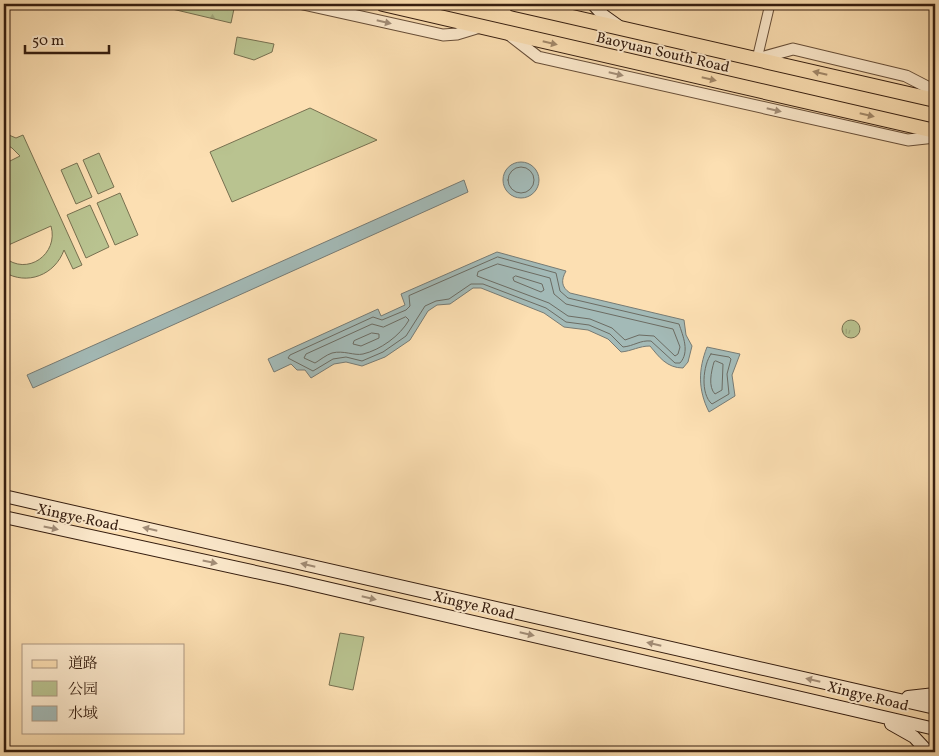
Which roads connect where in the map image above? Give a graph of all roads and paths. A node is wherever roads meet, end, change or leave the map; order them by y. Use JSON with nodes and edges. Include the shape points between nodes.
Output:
{"nodes":[{"id":1,"x":303,"y":4,"type":"edge"},
{"id":2,"x":384,"y":4,"type":"edge"},
{"id":3,"x":515,"y":4,"type":"edge"},
{"id":4,"x":593,"y":4,"type":"edge"},
{"id":5,"x":770,"y":4,"type":"edge"},
{"id":6,"x":480,"y":27,"type":"junction"},
{"id":7,"x":628,"y":30,"type":"junction"},
{"id":8,"x":507,"y":33,"type":"junction"},
{"id":9,"x":758,"y":58,"type":"junction"},
{"id":10,"x":935,"y":91,"type":"edge"},
{"id":11,"x":935,"y":100,"type":"edge"},
{"id":12,"x":935,"y":131,"type":"edge"},
{"id":13,"x":935,"y":137,"type":"edge"},
{"id":14,"x":4,"y":496,"type":"edge"},
{"id":15,"x":4,"y":517,"type":"edge"},
{"id":16,"x":269,"y":556,"type":"junction"},
{"id":17,"x":265,"y":574,"type":"junction"},
{"id":18,"x":877,"y":694,"type":"junction"},
{"id":19,"x":935,"y":694,"type":"edge"},
{"id":20,"x":935,"y":708,"type":"edge"},
{"id":21,"x":869,"y":713,"type":"junction"},
{"id":22,"x":935,"y":729,"type":"edge"},
{"id":23,"x":928,"y":752,"type":"edge"}],
"edges":[{"from":1,"to":6,"type":"street","one_way":true,"via":[[443,35]]},
{"from":2,"to":6,"type":"main road","name":"Baoyuan South Road"},
{"from":3,"to":7,"type":"main road","name":"Baoyuan South Road"},
{"from":4,"to":7,"type":"main road","via":[[610,22]]},
{"from":5,"to":9,"type":"street"},
{"from":6,"to":8,"type":"main road","name":"Baoyuan South Road"},
{"from":7,"to":9,"type":"main road","name":"Baoyuan South Road"},
{"from":8,"to":12,"type":"main road","name":"Baoyuan South Road","one_way":true},
{"from":8,"to":13,"type":"street","one_way":true,"via":[[538,57],[908,140]]},
{"from":9,"to":10,"type":"street","via":[[793,49],[906,76]]},
{"from":11,"to":9,"type":"main road","name":"Baoyuan South Road","one_way":true},
{"from":16,"to":14,"type":"main road","name":"Xingye Road","one_way":true},
{"from":15,"to":17,"type":"main road","name":"Xingye Road","one_way":true},
{"from":16,"to":17,"type":"main road","via":[[259,563],[259,569]]},
{"from":18,"to":16,"type":"main road","name":"Xingye Road","one_way":true},
{"from":17,"to":21,"type":"main road","name":"Xingye Road","one_way":true},
{"from":18,"to":19,"type":"main road","via":[[912,697]]},
{"from":18,"to":20,"type":"main road","name":"Xingye Road"},
{"from":21,"to":22,"type":"main road","name":"Xingye Road"},
{"from":21,"to":23,"type":"main road","via":[[914,737]]}]}
